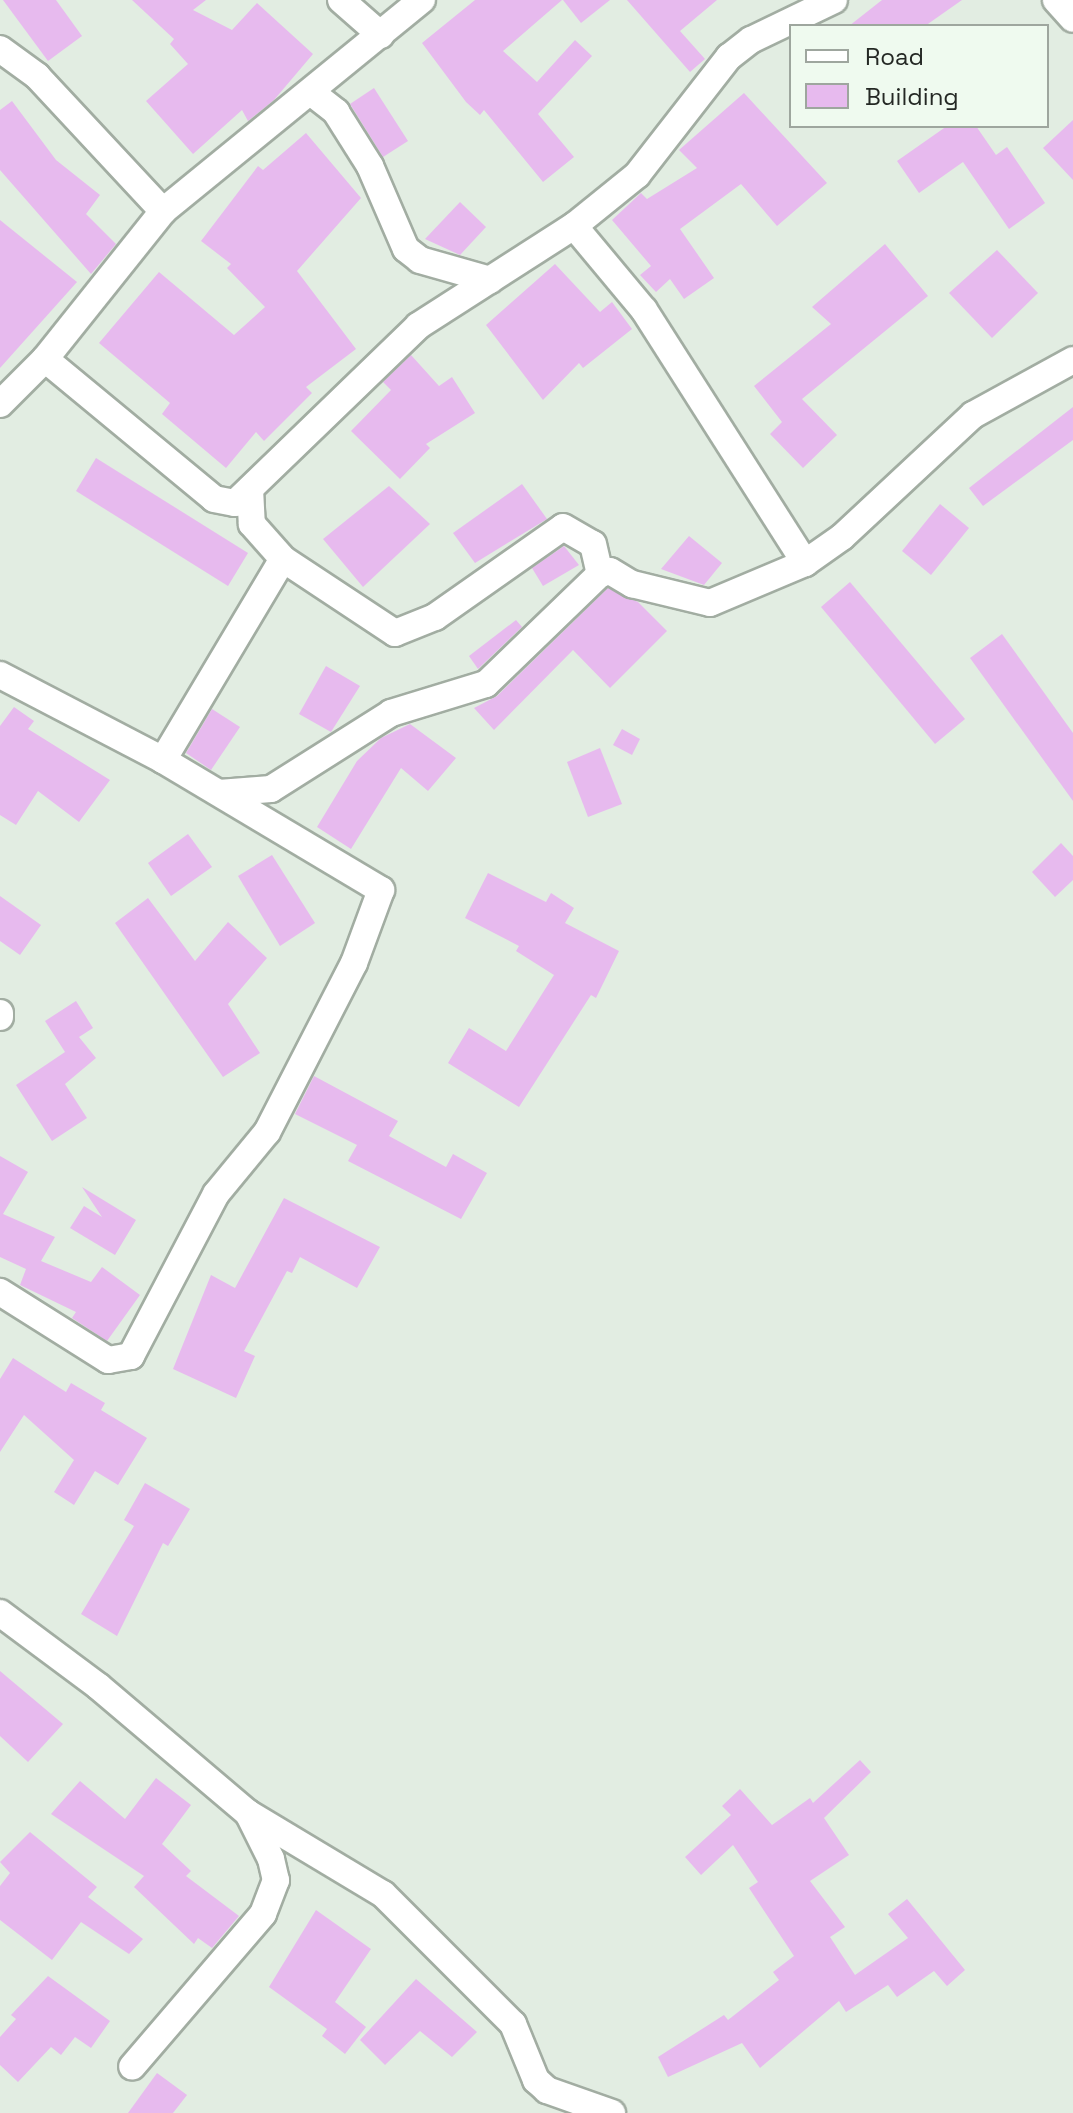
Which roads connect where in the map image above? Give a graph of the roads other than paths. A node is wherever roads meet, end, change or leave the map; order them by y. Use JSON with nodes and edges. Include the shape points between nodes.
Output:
{"nodes":[{"id":1,"x":341,"y":0,"type":"edge"},
{"id":2,"x":422,"y":0,"type":"edge"},
{"id":3,"x":834,"y":0,"type":"edge"},
{"id":4,"x":1056,"y":0,"type":"edge"},
{"id":5,"x":1073,"y":19,"type":"edge"},
{"id":6,"x":381,"y":35,"type":"junction"},
{"id":7,"x":1,"y":53,"type":"edge"},
{"id":8,"x":312,"y":93,"type":"junction"},
{"id":9,"x":163,"y":211,"type":"junction"},
{"id":10,"x":574,"y":226,"type":"junction"},
{"id":11,"x":490,"y":280,"type":"junction"},
{"id":12,"x":45,"y":359,"type":"junction"},
{"id":13,"x":1070,"y":370,"type":"edge"},
{"id":14,"x":0,"y":404,"type":"edge"},
{"id":15,"x":250,"y":489,"type":"junction"},
{"id":16,"x":283,"y":559,"type":"junction"},
{"id":17,"x":805,"y":563,"type":"junction"},
{"id":18,"x":600,"y":574,"type":"junction"},
{"id":19,"x":0,"y":675,"type":"edge"},
{"id":20,"x":163,"y":760,"type":"junction"},
{"id":21,"x":211,"y":792,"type":"junction"},
{"id":22,"x":0,"y":1292,"type":"edge"},
{"id":23,"x":0,"y":1613,"type":"edge"},
{"id":24,"x":248,"y":1813,"type":"junction"},
{"id":25,"x":132,"y":2067,"type":"dead end"},
{"id":26,"x":612,"y":2113,"type":"edge"}],
"edges":[{"from":1,"to":6,"type":"street"},
{"from":2,"to":6,"type":"street"},
{"from":3,"to":10,"type":"street","via":[[751,40],[729,57],[637,175]]},
{"from":4,"to":5,"type":"street"},
{"from":6,"to":8,"type":"street"},
{"from":7,"to":9,"type":"street","via":[[37,76]]},
{"from":8,"to":9,"type":"street"},
{"from":8,"to":11,"type":"street","via":[[336,112],[370,166],[406,249],[420,260]]},
{"from":9,"to":12,"type":"street"},
{"from":10,"to":11,"type":"street"},
{"from":10,"to":17,"type":"street","via":[[652,322]]},
{"from":11,"to":15,"type":"street","via":[[380,357]]},
{"from":12,"to":14,"type":"street"},
{"from":12,"to":15,"type":"street","via":[[214,499],[235,503]]},
{"from":13,"to":17,"type":"street","via":[[973,415],[842,537]]},
{"from":15,"to":16,"type":"street","via":[[252,524]]},
{"from":16,"to":18,"type":"street","via":[[395,633],[435,617],[563,527],[593,544]]},
{"from":16,"to":20,"type":"street"},
{"from":17,"to":18,"type":"street","via":[[710,603],[692,603],[610,571]]},
{"from":18,"to":21,"type":"street","via":[[486,684],[391,713],[271,789]]},
{"from":19,"to":20,"type":"street"},
{"from":20,"to":21,"type":"street"},
{"from":21,"to":22,"type":"street","via":[[381,890],[354,963],[267,1132],[216,1194],[131,1356],[108,1360]]},
{"from":23,"to":24,"type":"street","via":[[98,1686]]},
{"from":24,"to":25,"type":"street","via":[[276,1880],[263,1914]]},
{"from":24,"to":26,"type":"street","via":[[383,1894],[513,2024],[536,2080],[547,2090]]}]}
